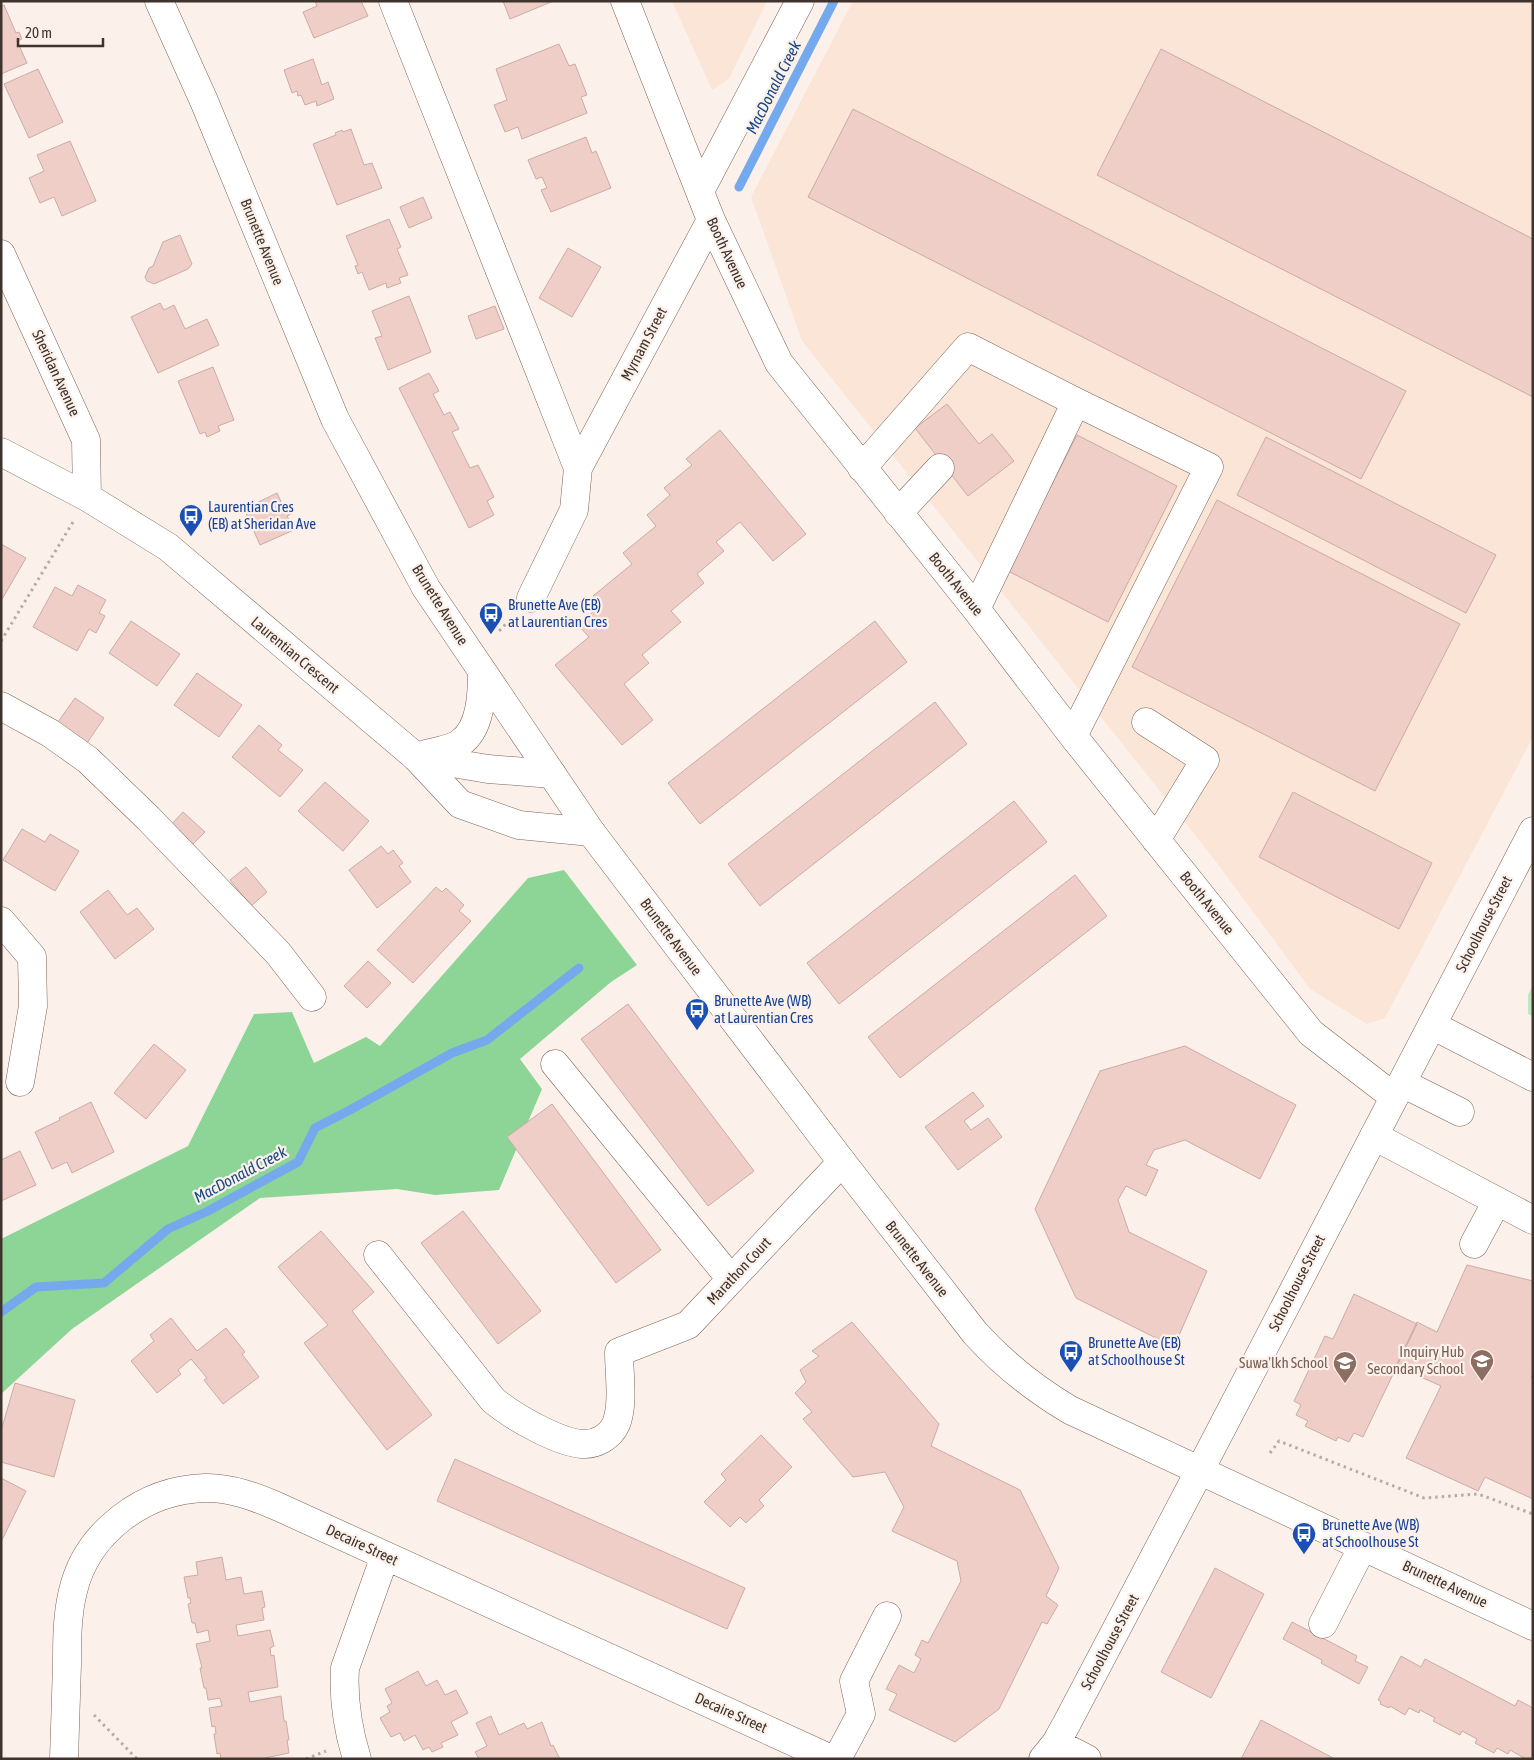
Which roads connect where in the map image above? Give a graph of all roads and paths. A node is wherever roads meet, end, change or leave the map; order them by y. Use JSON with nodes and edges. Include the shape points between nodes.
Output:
{"nodes":[{"id":1,"x":158,"y":1,"type":"edge"},
{"id":2,"x":393,"y":1,"type":"edge"},
{"id":3,"x":625,"y":1,"type":"edge"},
{"id":4,"x":800,"y":1,"type":"edge"},
{"id":5,"x":700,"y":191,"type":"junction"},
{"id":6,"x":711,"y":220,"type":"junction"},
{"id":7,"x":1,"y":254,"type":"edge"},
{"id":8,"x":1076,"y":402,"type":"junction"},
{"id":9,"x":1,"y":452,"type":"edge"},
{"id":10,"x":578,"y":468,"type":"junction"},
{"id":11,"x":862,"y":468,"type":"junction"},
{"id":12,"x":940,"y":468,"type":"dead end"},
{"id":13,"x":87,"y":497,"type":"junction"},
{"id":14,"x":898,"y":513,"type":"junction"},
{"id":15,"x":72,"y":524,"type":"dead end"},
{"id":16,"x":531,"y":598,"type":"dead end"},
{"id":17,"x":976,"y":609,"type":"junction"},
{"id":18,"x":488,"y":616,"type":"dead end"},
{"id":19,"x":481,"y":621,"type":"dead end"},
{"id":20,"x":1,"y":641,"type":"edge"},
{"id":21,"x":482,"y":671,"type":"junction"},
{"id":22,"x":1,"y":706,"type":"edge"},
{"id":23,"x":1146,"y":722,"type":"dead end"},
{"id":24,"x":1073,"y":736,"type":"junction"},
{"id":25,"x":416,"y":757,"type":"junction"},
{"id":26,"x":552,"y":774,"type":"junction"},
{"id":27,"x":1533,"y":831,"type":"edge"},
{"id":28,"x":591,"y":832,"type":"junction"},
{"id":29,"x":1156,"y":840,"type":"junction"},
{"id":30,"x":1,"y":922,"type":"edge"},
{"id":31,"x":312,"y":996,"type":"dead end"},
{"id":32,"x":1432,"y":1025,"type":"junction"},
{"id":33,"x":555,"y":1064,"type":"dead end"},
{"id":34,"x":1533,"y":1077,"type":"edge"},
{"id":35,"x":20,"y":1082,"type":"dead end"},
{"id":36,"x":1398,"y":1090,"type":"junction"},
{"id":37,"x":1460,"y":1112,"type":"dead end"},
{"id":38,"x":1374,"y":1136,"type":"junction"},
{"id":39,"x":842,"y":1162,"type":"junction"},
{"id":40,"x":1498,"y":1201,"type":"junction"},
{"id":41,"x":1533,"y":1220,"type":"edge"},
{"id":42,"x":1474,"y":1244,"type":"dead end"},
{"id":43,"x":378,"y":1255,"type":"dead end"},
{"id":44,"x":731,"y":1279,"type":"junction"},
{"id":45,"x":1270,"y":1453,"type":"dead end"},
{"id":46,"x":1200,"y":1470,"type":"junction"},
{"id":47,"x":1533,"y":1514,"type":"edge"},
{"id":48,"x":1363,"y":1546,"type":"junction"},
{"id":49,"x":385,"y":1556,"type":"junction"},
{"id":50,"x":887,"y":1616,"type":"dead end"},
{"id":51,"x":1323,"y":1624,"type":"dead end"},
{"id":52,"x":1533,"y":1626,"type":"edge"},
{"id":53,"x":66,"y":1686,"type":"junction"},
{"id":54,"x":1049,"y":1751,"type":"edge"},
{"id":55,"x":64,"y":1759,"type":"edge"},
{"id":56,"x":137,"y":1759,"type":"edge"},
{"id":57,"x":357,"y":1759,"type":"edge"},
{"id":58,"x":831,"y":1759,"type":"edge"},
{"id":59,"x":838,"y":1759,"type":"edge"},
{"id":60,"x":1086,"y":1759,"type":"edge"}],
"edges":[{"from":1,"to":21,"type":"street","name":"Brunette Avenue","via":[[204,100],[335,419],[426,588]]},
{"from":2,"to":10,"type":"street"},
{"from":3,"to":5,"type":"street","name":"Booth Avenue"},
{"from":4,"to":5,"type":"street"},
{"from":5,"to":6,"type":"street","name":"Booth Avenue"},
{"from":6,"to":10,"type":"street","name":"Myrnam Street"},
{"from":6,"to":11,"type":"street","name":"Booth Avenue","via":[[779,363]]},
{"from":7,"to":13,"type":"street","name":"Sheridan Avenue","via":[[86,440]]},
{"from":8,"to":11,"type":"street","via":[[968,347]]},
{"from":8,"to":17,"type":"street"},
{"from":8,"to":24,"type":"street","via":[[1209,467]]},
{"from":9,"to":13,"type":"street","name":"Laurentian Crescent"},
{"from":10,"to":16,"type":"street","via":[[574,510]]},
{"from":11,"to":14,"type":"street","name":"Booth Avenue"},
{"from":12,"to":14,"type":"street"},
{"from":13,"to":25,"type":"street","name":"Laurentian Crescent","via":[[168,547]]},
{"from":14,"to":17,"type":"street","name":"Booth Avenue"},
{"from":15,"to":20,"type":"path"},
{"from":17,"to":24,"type":"street","name":"Booth Avenue"},
{"from":18,"to":19,"type":"path"},
{"from":21,"to":25,"type":"street","via":[[478,714],[472,732],[460,744]]},
{"from":21,"to":26,"type":"street","name":"Brunette Avenue"},
{"from":22,"to":31,"type":"street","via":[[50,733],[88,760],[278,953]]},
{"from":23,"to":29,"type":"street","via":[[1205,760]]},
{"from":24,"to":29,"type":"street","name":"Booth Avenue"},
{"from":25,"to":26,"type":"street","via":[[488,769]]},
{"from":25,"to":28,"type":"street","name":"Laurentian Crescent","via":[[460,804],[519,825]]},
{"from":26,"to":28,"type":"street","name":"Brunette Avenue"},
{"from":27,"to":32,"type":"street","name":"Schoolhouse Street"},
{"from":28,"to":39,"type":"street","name":"Brunette Avenue"},
{"from":29,"to":36,"type":"street","name":"Booth Avenue","via":[[1312,1034]]},
{"from":30,"to":35,"type":"street","via":[[32,957],[34,1006]]},
{"from":32,"to":34,"type":"street"},
{"from":32,"to":36,"type":"street","name":"Schoolhouse Street"},
{"from":33,"to":44,"type":"street"},
{"from":36,"to":37,"type":"street","name":"Booth Avenue"},
{"from":36,"to":38,"type":"street","name":"Schoolhouse Street"},
{"from":38,"to":40,"type":"street"},
{"from":38,"to":46,"type":"street","name":"Schoolhouse Street"},
{"from":39,"to":44,"type":"street","name":"Marathon Court"},
{"from":39,"to":46,"type":"street","name":"Brunette Avenue","via":[[975,1333],[1017,1375],[1070,1410]]},
{"from":40,"to":41,"type":"street"},
{"from":40,"to":42,"type":"street"},
{"from":43,"to":44,"type":"street","name":"Marathon Court","via":[[493,1400],[516,1416],[561,1438],[582,1444],[595,1443],[609,1435],[616,1425],[620,1411],[619,1352],[688,1324]]},
{"from":45,"to":47,"type":"path","via":[[1279,1441],[1424,1498],[1478,1494]]},
{"from":46,"to":48,"type":"street","name":"Brunette Avenue"},
{"from":46,"to":54,"type":"street","name":"Schoolhouse Street"},
{"from":48,"to":51,"type":"street"},
{"from":48,"to":52,"type":"street","name":"Brunette Avenue"},
{"from":49,"to":53,"type":"street","name":"Decaire Street","via":[[275,1505],[238,1493],[205,1488],[149,1501],[114,1524],[97,1542],[81,1568],[70,1604]]},
{"from":49,"to":57,"type":"street","via":[[346,1668],[347,1714]]},
{"from":49,"to":58,"type":"street","name":"Decaire Street"},
{"from":50,"to":59,"type":"street","via":[[854,1681],[861,1714]]},
{"from":53,"to":55,"type":"street","name":"Decaire Street"},
{"from":53,"to":56,"type":"path"},
{"from":54,"to":60,"type":"street"}]}
